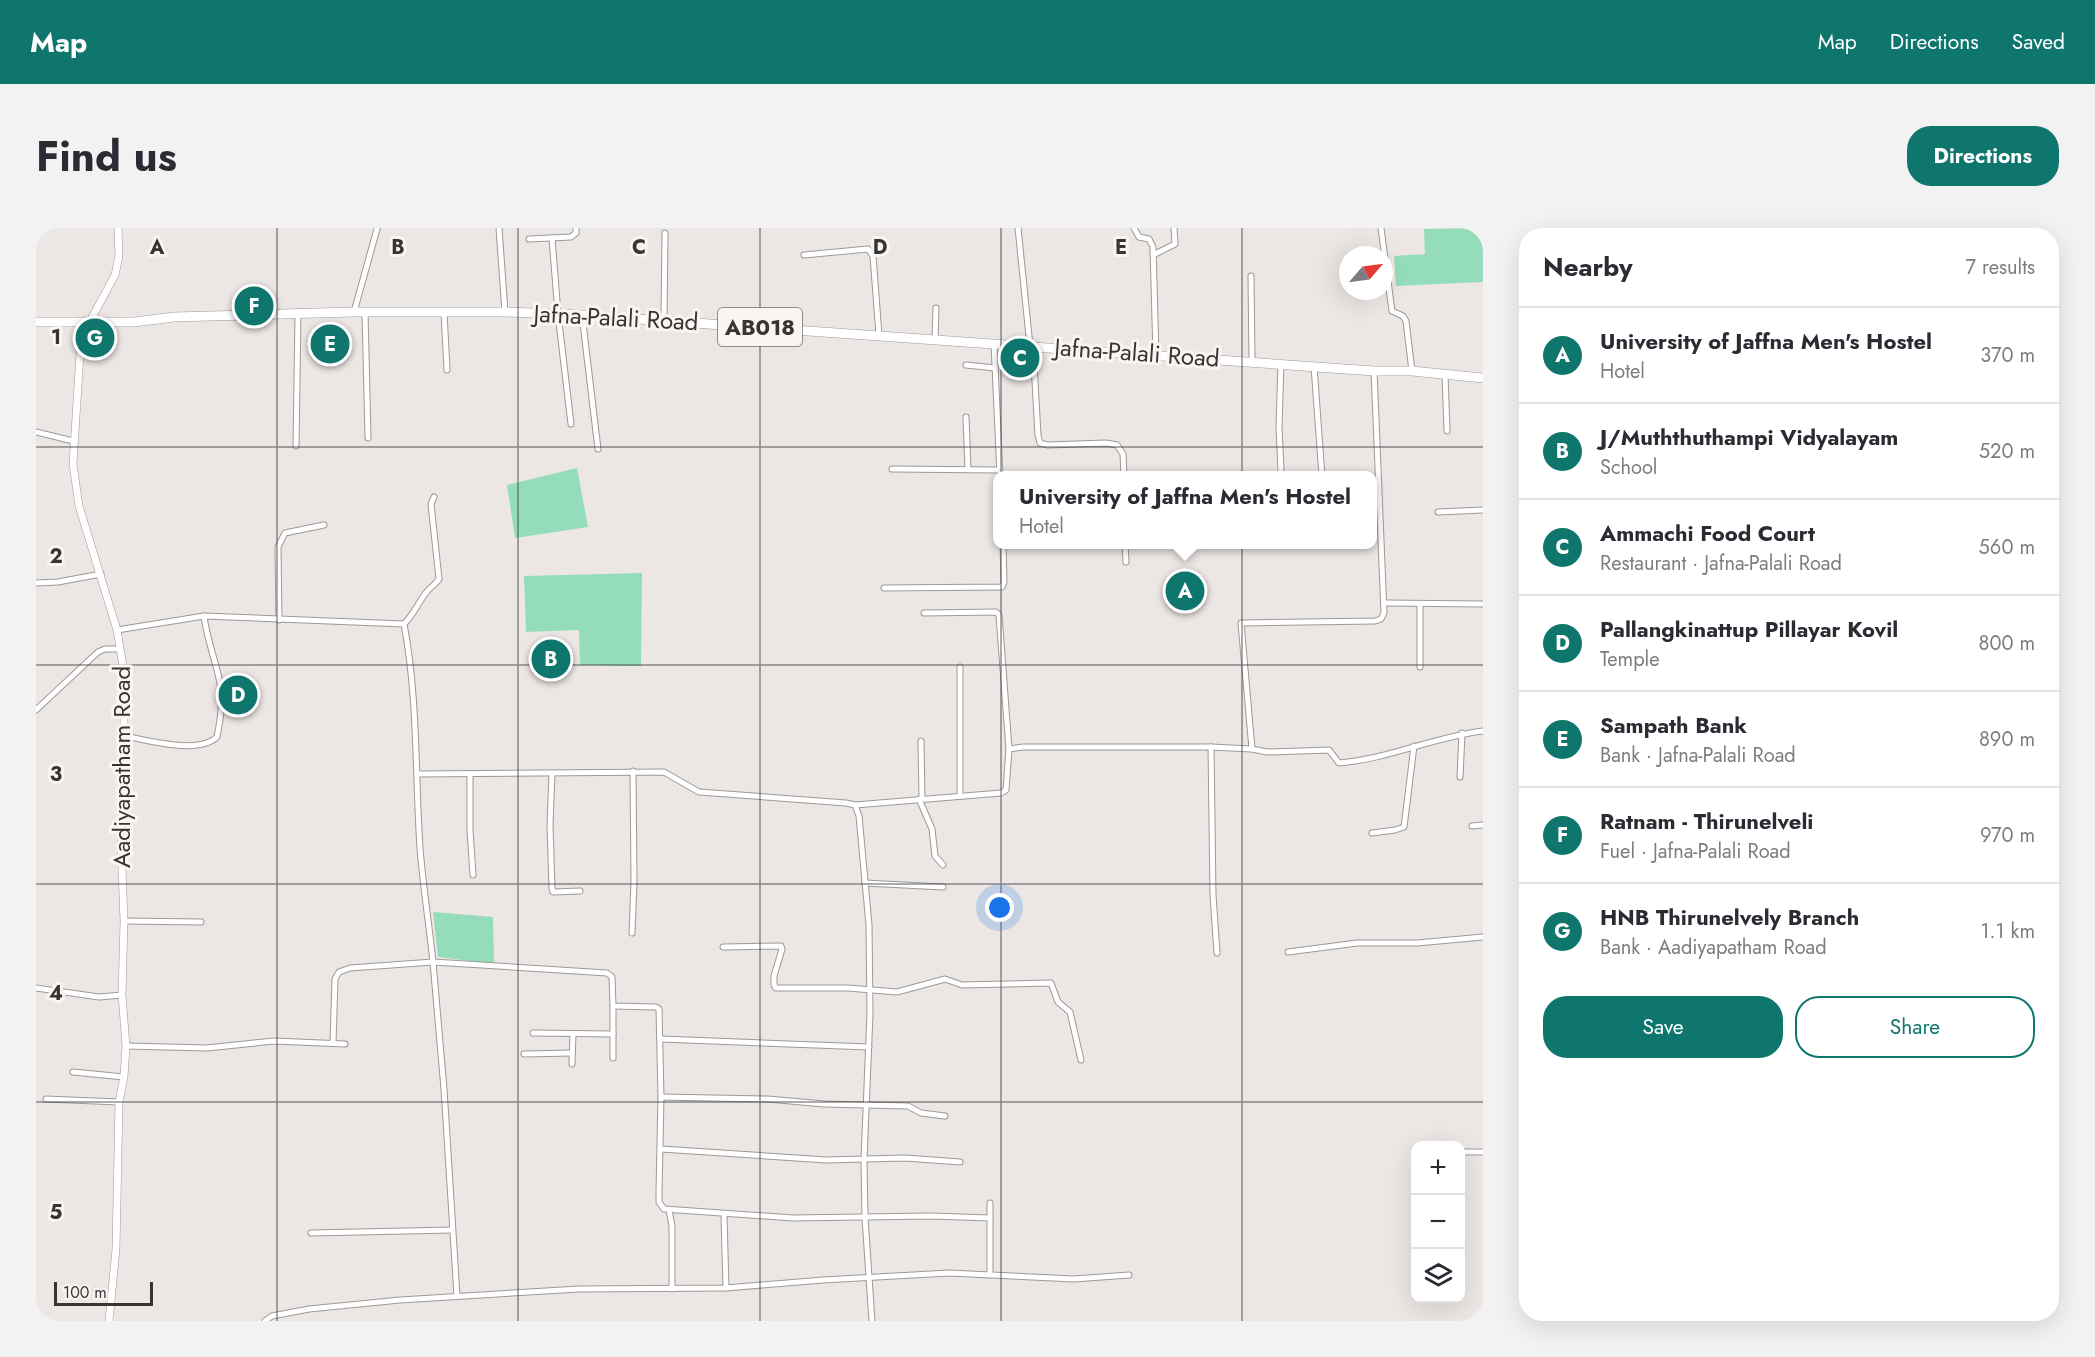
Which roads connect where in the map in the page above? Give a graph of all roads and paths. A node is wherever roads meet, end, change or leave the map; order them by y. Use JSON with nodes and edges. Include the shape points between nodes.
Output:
{"nodes":[{"id":1,"x":117,"y":228,"type":"edge"},
{"id":2,"x":499,"y":228,"type":"edge"},
{"id":3,"x":576,"y":228,"type":"edge"},
{"id":4,"x":1018,"y":228,"type":"edge"},
{"id":5,"x":1134,"y":228,"type":"edge"},
{"id":6,"x":1174,"y":228,"type":"edge"},
{"id":7,"x":1381,"y":228,"type":"edge"},
{"id":8,"x":377,"y":230,"type":"dead end"},
{"id":9,"x":665,"y":233,"type":"dead end"},
{"id":10,"x":552,"y":238,"type":"junction"},
{"id":11,"x":529,"y":239,"type":"dead end"},
{"id":12,"x":804,"y":255,"type":"dead end"},
{"id":13,"x":1153,"y":255,"type":"junction"},
{"id":14,"x":1251,"y":276,"type":"dead end"},
{"id":15,"x":936,"y":308,"type":"dead end"},
{"id":16,"x":354,"y":312,"type":"junction"},
{"id":17,"x":365,"y":312,"type":"junction"},
{"id":18,"x":444,"y":312,"type":"junction"},
{"id":19,"x":505,"y":312,"type":"junction"},
{"id":20,"x":298,"y":314,"type":"junction"},
{"id":21,"x":558,"y":315,"type":"junction"},
{"id":22,"x":582,"y":315,"type":"junction"},
{"id":23,"x":664,"y":321,"type":"junction"},
{"id":24,"x":36,"y":322,"type":"edge"},
{"id":25,"x":89,"y":323,"type":"junction"},
{"id":26,"x":879,"y":334,"type":"junction"},
{"id":27,"x":935,"y":339,"type":"junction"},
{"id":28,"x":994,"y":343,"type":"junction"},
{"id":29,"x":1032,"y":346,"type":"junction"},
{"id":30,"x":1156,"y":355,"type":"junction"},
{"id":31,"x":1252,"y":361,"type":"junction"},
{"id":32,"x":1281,"y":364,"type":"junction"},
{"id":33,"x":966,"y":365,"type":"dead end"},
{"id":34,"x":1314,"y":366,"type":"junction"},
{"id":35,"x":995,"y":368,"type":"junction"},
{"id":36,"x":447,"y":370,"type":"dead end"},
{"id":37,"x":1374,"y":370,"type":"junction"},
{"id":38,"x":1412,"y":371,"type":"junction"},
{"id":39,"x":1445,"y":374,"type":"junction"},
{"id":40,"x":1483,"y":378,"type":"edge"},
{"id":41,"x":966,"y":417,"type":"dead end"},
{"id":42,"x":570,"y":424,"type":"dead end"},
{"id":43,"x":1447,"y":431,"type":"dead end"},
{"id":44,"x":36,"y":432,"type":"edge"},
{"id":45,"x":368,"y":438,"type":"dead end"},
{"id":46,"x":73,"y":441,"type":"junction"},
{"id":47,"x":296,"y":446,"type":"dead end"},
{"id":48,"x":598,"y":449,"type":"dead end"},
{"id":49,"x":892,"y":469,"type":"dead end"},
{"id":50,"x":968,"y":469,"type":"junction"},
{"id":51,"x":999,"y":471,"type":"edge"},
{"id":52,"x":1124,"y":471,"type":"edge"},
{"id":53,"x":1281,"y":471,"type":"dead end"},
{"id":54,"x":1322,"y":471,"type":"edge"},
{"id":55,"x":993,"y":472,"type":"edge"},
{"id":56,"x":434,"y":497,"type":"dead end"},
{"id":57,"x":1483,"y":510,"type":"edge"},
{"id":58,"x":1438,"y":512,"type":"dead end"},
{"id":59,"x":324,"y":525,"type":"dead end"},
{"id":60,"x":1003,"y":549,"type":"edge"},
{"id":61,"x":1125,"y":549,"type":"edge"},
{"id":62,"x":1126,"y":562,"type":"dead end"},
{"id":63,"x":101,"y":574,"type":"junction"},
{"id":64,"x":36,"y":583,"type":"edge"},
{"id":65,"x":884,"y":588,"type":"dead end"},
{"id":66,"x":1384,"y":603,"type":"junction"},
{"id":67,"x":1420,"y":604,"type":"junction"},
{"id":68,"x":1483,"y":604,"type":"edge"},
{"id":69,"x":924,"y":613,"type":"dead end"},
{"id":70,"x":204,"y":616,"type":"junction"},
{"id":71,"x":279,"y":620,"type":"junction"},
{"id":72,"x":404,"y":624,"type":"junction"},
{"id":73,"x":117,"y":630,"type":"junction"},
{"id":74,"x":120,"y":649,"type":"junction"},
{"id":75,"x":1420,"y":667,"type":"dead end"},
{"id":76,"x":960,"y":668,"type":"dead end"},
{"id":77,"x":36,"y":710,"type":"edge"},
{"id":78,"x":1483,"y":731,"type":"edge"},
{"id":79,"x":1462,"y":733,"type":"junction"},
{"id":80,"x":124,"y":736,"type":"junction"},
{"id":81,"x":921,"y":741,"type":"dead end"},
{"id":82,"x":1414,"y":746,"type":"junction"},
{"id":83,"x":1210,"y":747,"type":"junction"},
{"id":84,"x":1252,"y":749,"type":"junction"},
{"id":85,"x":1009,"y":750,"type":"junction"},
{"id":86,"x":633,"y":771,"type":"junction"},
{"id":87,"x":552,"y":773,"type":"junction"},
{"id":88,"x":417,"y":774,"type":"junction"},
{"id":89,"x":470,"y":774,"type":"junction"},
{"id":90,"x":1460,"y":777,"type":"dead end"},
{"id":91,"x":960,"y":796,"type":"junction"},
{"id":92,"x":920,"y":799,"type":"junction"},
{"id":93,"x":855,"y":806,"type":"junction"},
{"id":94,"x":1483,"y":825,"type":"edge"},
{"id":95,"x":1472,"y":826,"type":"dead end"},
{"id":96,"x":1372,"y":833,"type":"dead end"},
{"id":97,"x":943,"y":865,"type":"dead end"},
{"id":98,"x":473,"y":875,"type":"dead end"},
{"id":99,"x":865,"y":883,"type":"junction"},
{"id":100,"x":944,"y":886,"type":"dead end"},
{"id":101,"x":580,"y":891,"type":"dead end"},
{"id":102,"x":124,"y":921,"type":"junction"},
{"id":103,"x":201,"y":921,"type":"dead end"},
{"id":104,"x":632,"y":933,"type":"dead end"},
{"id":105,"x":1483,"y":937,"type":"edge"},
{"id":106,"x":723,"y":947,"type":"dead end"},
{"id":107,"x":1288,"y":952,"type":"dead end"},
{"id":108,"x":1217,"y":953,"type":"dead end"},
{"id":109,"x":433,"y":962,"type":"junction"},
{"id":110,"x":36,"y":988,"type":"edge"},
{"id":111,"x":870,"y":990,"type":"junction"},
{"id":112,"x":122,"y":995,"type":"junction"},
{"id":113,"x":613,"y":1006,"type":"junction"},
{"id":114,"x":533,"y":1033,"type":"dead end"},
{"id":115,"x":573,"y":1034,"type":"junction"},
{"id":116,"x":613,"y":1034,"type":"junction"},
{"id":117,"x":661,"y":1039,"type":"junction"},
{"id":118,"x":333,"y":1043,"type":"junction"},
{"id":119,"x":345,"y":1044,"type":"dead end"},
{"id":120,"x":126,"y":1046,"type":"junction"},
{"id":121,"x":869,"y":1047,"type":"junction"},
{"id":122,"x":572,"y":1053,"type":"junction"},
{"id":123,"x":524,"y":1054,"type":"dead end"},
{"id":124,"x":613,"y":1058,"type":"dead end"},
{"id":125,"x":1081,"y":1060,"type":"dead end"},
{"id":126,"x":572,"y":1064,"type":"dead end"},
{"id":127,"x":73,"y":1072,"type":"dead end"},
{"id":128,"x":124,"y":1077,"type":"junction"},
{"id":129,"x":661,"y":1097,"type":"junction"},
{"id":130,"x":46,"y":1099,"type":"dead end"},
{"id":131,"x":119,"y":1102,"type":"junction"},
{"id":132,"x":866,"y":1103,"type":"junction"},
{"id":133,"x":945,"y":1116,"type":"dead end"},
{"id":134,"x":661,"y":1149,"type":"junction"},
{"id":135,"x":1465,"y":1152,"type":"edge"},
{"id":136,"x":1483,"y":1152,"type":"edge"},
{"id":137,"x":864,"y":1160,"type":"junction"},
{"id":138,"x":960,"y":1162,"type":"dead end"},
{"id":139,"x":990,"y":1203,"type":"dead end"},
{"id":140,"x":669,"y":1210,"type":"junction"},
{"id":141,"x":724,"y":1215,"type":"junction"},
{"id":142,"x":865,"y":1218,"type":"junction"},
{"id":143,"x":990,"y":1218,"type":"junction"},
{"id":144,"x":452,"y":1230,"type":"junction"},
{"id":145,"x":310,"y":1233,"type":"dead end"},
{"id":146,"x":990,"y":1275,"type":"junction"},
{"id":147,"x":1129,"y":1275,"type":"dead end"},
{"id":148,"x":869,"y":1278,"type":"junction"},
{"id":149,"x":726,"y":1288,"type":"junction"},
{"id":150,"x":672,"y":1289,"type":"junction"},
{"id":151,"x":457,"y":1296,"type":"junction"},
{"id":152,"x":109,"y":1321,"type":"edge"},
{"id":153,"x":265,"y":1321,"type":"edge"},
{"id":154,"x":872,"y":1321,"type":"edge"}],
"edges":[{"from":1,"to":25,"type":"street","name":"Aadiyapatham Road","via":[[119,256],[115,275]]},
{"from":2,"to":19,"type":"street"},
{"from":3,"to":10,"type":"street","via":[[571,237]]},
{"from":4,"to":29,"type":"street"},
{"from":5,"to":13,"type":"street","via":[[1139,237],[1152,242]]},
{"from":6,"to":13,"type":"street","via":[[1175,244]]},
{"from":7,"to":38,"type":"street","via":[[1392,311],[1406,321]]},
{"from":8,"to":16,"type":"street"},
{"from":9,"to":23,"type":"street"},
{"from":10,"to":11,"type":"street"},
{"from":10,"to":21,"type":"street"},
{"from":12,"to":26,"type":"street","via":[[868,249],[871,252]]},
{"from":13,"to":30,"type":"street"},
{"from":14,"to":31,"type":"street"},
{"from":15,"to":27,"type":"street"},
{"from":16,"to":17,"type":"main road","name":"Jafna-Palali Road","number":"AB018"},
{"from":16,"to":20,"type":"main road","name":"Jafna-Palali Road","number":"AB018"},
{"from":17,"to":18,"type":"main road","name":"Jafna-Palali Road","number":"AB018"},
{"from":17,"to":45,"type":"street"},
{"from":18,"to":19,"type":"main road","name":"Jafna-Palali Road","number":"AB018"},
{"from":18,"to":36,"type":"street"},
{"from":19,"to":21,"type":"main road","name":"Jafna-Palali Road","number":"AB018"},
{"from":20,"to":25,"type":"main road","name":"Jafna-Palali Road","number":"AB018"},
{"from":20,"to":47,"type":"street"},
{"from":21,"to":22,"type":"main road","name":"Jafna-Palali Road","number":"AB018"},
{"from":21,"to":42,"type":"street"},
{"from":22,"to":23,"type":"main road","name":"Jafna-Palali Road","number":"AB018"},
{"from":22,"to":48,"type":"street"},
{"from":23,"to":26,"type":"main road","name":"Jafna-Palali Road","number":"AB018"},
{"from":24,"to":25,"type":"main road","name":"Jafna-Palali Road","number":"AB018"},
{"from":25,"to":46,"type":"street","name":"Aadiyapatham Road","via":[[80,354]]},
{"from":26,"to":27,"type":"main road","name":"Jafna-Palali Road","number":"AB018"},
{"from":27,"to":28,"type":"main road","name":"Jafna-Palali Road","number":"AB018"},
{"from":28,"to":29,"type":"main road","name":"Jafna-Palali Road","number":"AB018"},
{"from":28,"to":35,"type":"street"},
{"from":29,"to":30,"type":"main road","name":"Jafna-Palali Road","number":"AB018"},
{"from":29,"to":52,"type":"street","via":[[1040,443],[1117,445],[1123,454]]},
{"from":30,"to":31,"type":"main road","name":"Jafna-Palali Road","number":"AB018"},
{"from":31,"to":32,"type":"main road","name":"Jafna-Palali Road","number":"AB018"},
{"from":32,"to":34,"type":"main road","name":"Jafna-Palali Road","number":"AB018"},
{"from":32,"to":53,"type":"street"},
{"from":33,"to":35,"type":"street"},
{"from":34,"to":37,"type":"main road","name":"Jafna-Palali Road","number":"AB018"},
{"from":34,"to":54,"type":"street"},
{"from":35,"to":51,"type":"street"},
{"from":37,"to":38,"type":"main road","name":"Jafna-Palali Road","number":"AB018"},
{"from":37,"to":66,"type":"street"},
{"from":38,"to":39,"type":"main road","name":"Jafna-Palali Road","number":"AB018"},
{"from":39,"to":40,"type":"main road","name":"Jafna-Palali Road","number":"AB018"},
{"from":39,"to":43,"type":"street"},
{"from":41,"to":50,"type":"street"},
{"from":44,"to":46,"type":"street"},
{"from":46,"to":63,"type":"street","name":"Aadiyapatham Road","via":[[79,506]]},
{"from":49,"to":50,"type":"street"},
{"from":50,"to":55,"type":"street"},
{"from":56,"to":72,"type":"street","via":[[431,504],[439,579]]},
{"from":57,"to":58,"type":"street"},
{"from":59,"to":71,"type":"street","via":[[285,533],[278,547]]},
{"from":60,"to":65,"type":"street","via":[[1002,586]]},
{"from":61,"to":62,"type":"street"},
{"from":63,"to":64,"type":"street"},
{"from":63,"to":73,"type":"street","name":"Aadiyapatham Road"},
{"from":66,"to":67,"type":"street"},
{"from":66,"to":84,"type":"street","via":[[1384,613],[1375,621],[1241,623]]},
{"from":67,"to":68,"type":"street"},
{"from":67,"to":75,"type":"street"},
{"from":69,"to":85,"type":"street","via":[[999,615]]},
{"from":70,"to":71,"type":"street"},
{"from":70,"to":73,"type":"street"},
{"from":70,"to":80,"type":"street","via":[[221,689],[215,740],[174,746]]},
{"from":71,"to":72,"type":"street"},
{"from":72,"to":88,"type":"street"},
{"from":73,"to":74,"type":"street","name":"Aadiyapatham Road"},
{"from":74,"to":77,"type":"street","via":[[98,652]]},
{"from":74,"to":80,"type":"street","name":"Aadiyapatham Road","via":[[125,678]]},
{"from":76,"to":91,"type":"street"},
{"from":78,"to":79,"type":"street"},
{"from":79,"to":82,"type":"street"},
{"from":79,"to":90,"type":"street"},
{"from":80,"to":102,"type":"street","name":"Aadiyapatham Road"},
{"from":81,"to":92,"type":"street"},
{"from":82,"to":84,"type":"street","via":[[1339,763],[1329,750]]},
{"from":82,"to":96,"type":"street","via":[[1404,827]]},
{"from":83,"to":84,"type":"street"},
{"from":83,"to":85,"type":"street"},
{"from":83,"to":108,"type":"street"},
{"from":85,"to":91,"type":"street","via":[[1004,792]]},
{"from":86,"to":87,"type":"street"},
{"from":86,"to":93,"type":"street","via":[[664,772],[699,792]]},
{"from":86,"to":104,"type":"street"},
{"from":87,"to":89,"type":"street"},
{"from":87,"to":101,"type":"street","via":[[552,888],[553,892]]},
{"from":88,"to":89,"type":"street"},
{"from":88,"to":109,"type":"street","via":[[420,848]]},
{"from":89,"to":98,"type":"street"},
{"from":91,"to":92,"type":"street"},
{"from":92,"to":93,"type":"street"},
{"from":92,"to":97,"type":"street","via":[[932,829],[935,856]]},
{"from":93,"to":99,"type":"street"},
{"from":94,"to":95,"type":"street"},
{"from":99,"to":100,"type":"street"},
{"from":99,"to":111,"type":"street"},
{"from":102,"to":103,"type":"street"},
{"from":102,"to":112,"type":"street","name":"Aadiyapatham Road"},
{"from":105,"to":107,"type":"street","via":[[1357,943]]},
{"from":106,"to":111,"type":"street","via":[[781,946],[774,976],[776,988]]},
{"from":109,"to":113,"type":"street","via":[[607,973],[612,977]]},
{"from":109,"to":118,"type":"street","via":[[356,967],[339,972],[335,979]]},
{"from":109,"to":144,"type":"street"},
{"from":110,"to":112,"type":"street","via":[[99,997]]},
{"from":111,"to":121,"type":"street"},
{"from":111,"to":125,"type":"street","via":[[904,992],[945,979],[962,985],[1051,983],[1058,1002],[1070,1012]]},
{"from":112,"to":120,"type":"street","name":"Aadiyapatham Road"},
{"from":113,"to":116,"type":"street"},
{"from":113,"to":117,"type":"street","via":[[659,1009]]},
{"from":114,"to":115,"type":"street"},
{"from":115,"to":116,"type":"street"},
{"from":115,"to":122,"type":"street"},
{"from":116,"to":124,"type":"street"},
{"from":117,"to":121,"type":"street"},
{"from":117,"to":129,"type":"street"},
{"from":118,"to":119,"type":"street"},
{"from":118,"to":120,"type":"street","via":[[274,1041],[207,1048]]},
{"from":120,"to":128,"type":"street","name":"Aadiyapatham Road"},
{"from":121,"to":132,"type":"street"},
{"from":122,"to":123,"type":"street"},
{"from":122,"to":126,"type":"street"},
{"from":127,"to":128,"type":"street"},
{"from":128,"to":131,"type":"street","name":"Aadiyapatham Road"},
{"from":129,"to":132,"type":"street"},
{"from":129,"to":134,"type":"street"},
{"from":130,"to":131,"type":"street"},
{"from":131,"to":152,"type":"street","name":"Aadiyapatham Road","via":[[116,1249]]},
{"from":132,"to":133,"type":"street","via":[[908,1106],[921,1113]]},
{"from":132,"to":137,"type":"street"},
{"from":134,"to":137,"type":"street"},
{"from":134,"to":140,"type":"street","via":[[660,1202]]},
{"from":135,"to":136,"type":"street"},
{"from":137,"to":138,"type":"street"},
{"from":137,"to":142,"type":"street"},
{"from":139,"to":143,"type":"street"},
{"from":140,"to":141,"type":"street"},
{"from":140,"to":150,"type":"street"},
{"from":141,"to":142,"type":"street"},
{"from":141,"to":149,"type":"street"},
{"from":142,"to":143,"type":"street"},
{"from":142,"to":148,"type":"street"},
{"from":143,"to":146,"type":"street"},
{"from":144,"to":145,"type":"street"},
{"from":144,"to":151,"type":"street"},
{"from":146,"to":147,"type":"street","via":[[1074,1279]]},
{"from":146,"to":148,"type":"street"},
{"from":148,"to":149,"type":"street"},
{"from":148,"to":154,"type":"street"},
{"from":149,"to":150,"type":"street"},
{"from":150,"to":151,"type":"street","via":[[579,1289]]},
{"from":151,"to":153,"type":"street","via":[[309,1309]]}]}
